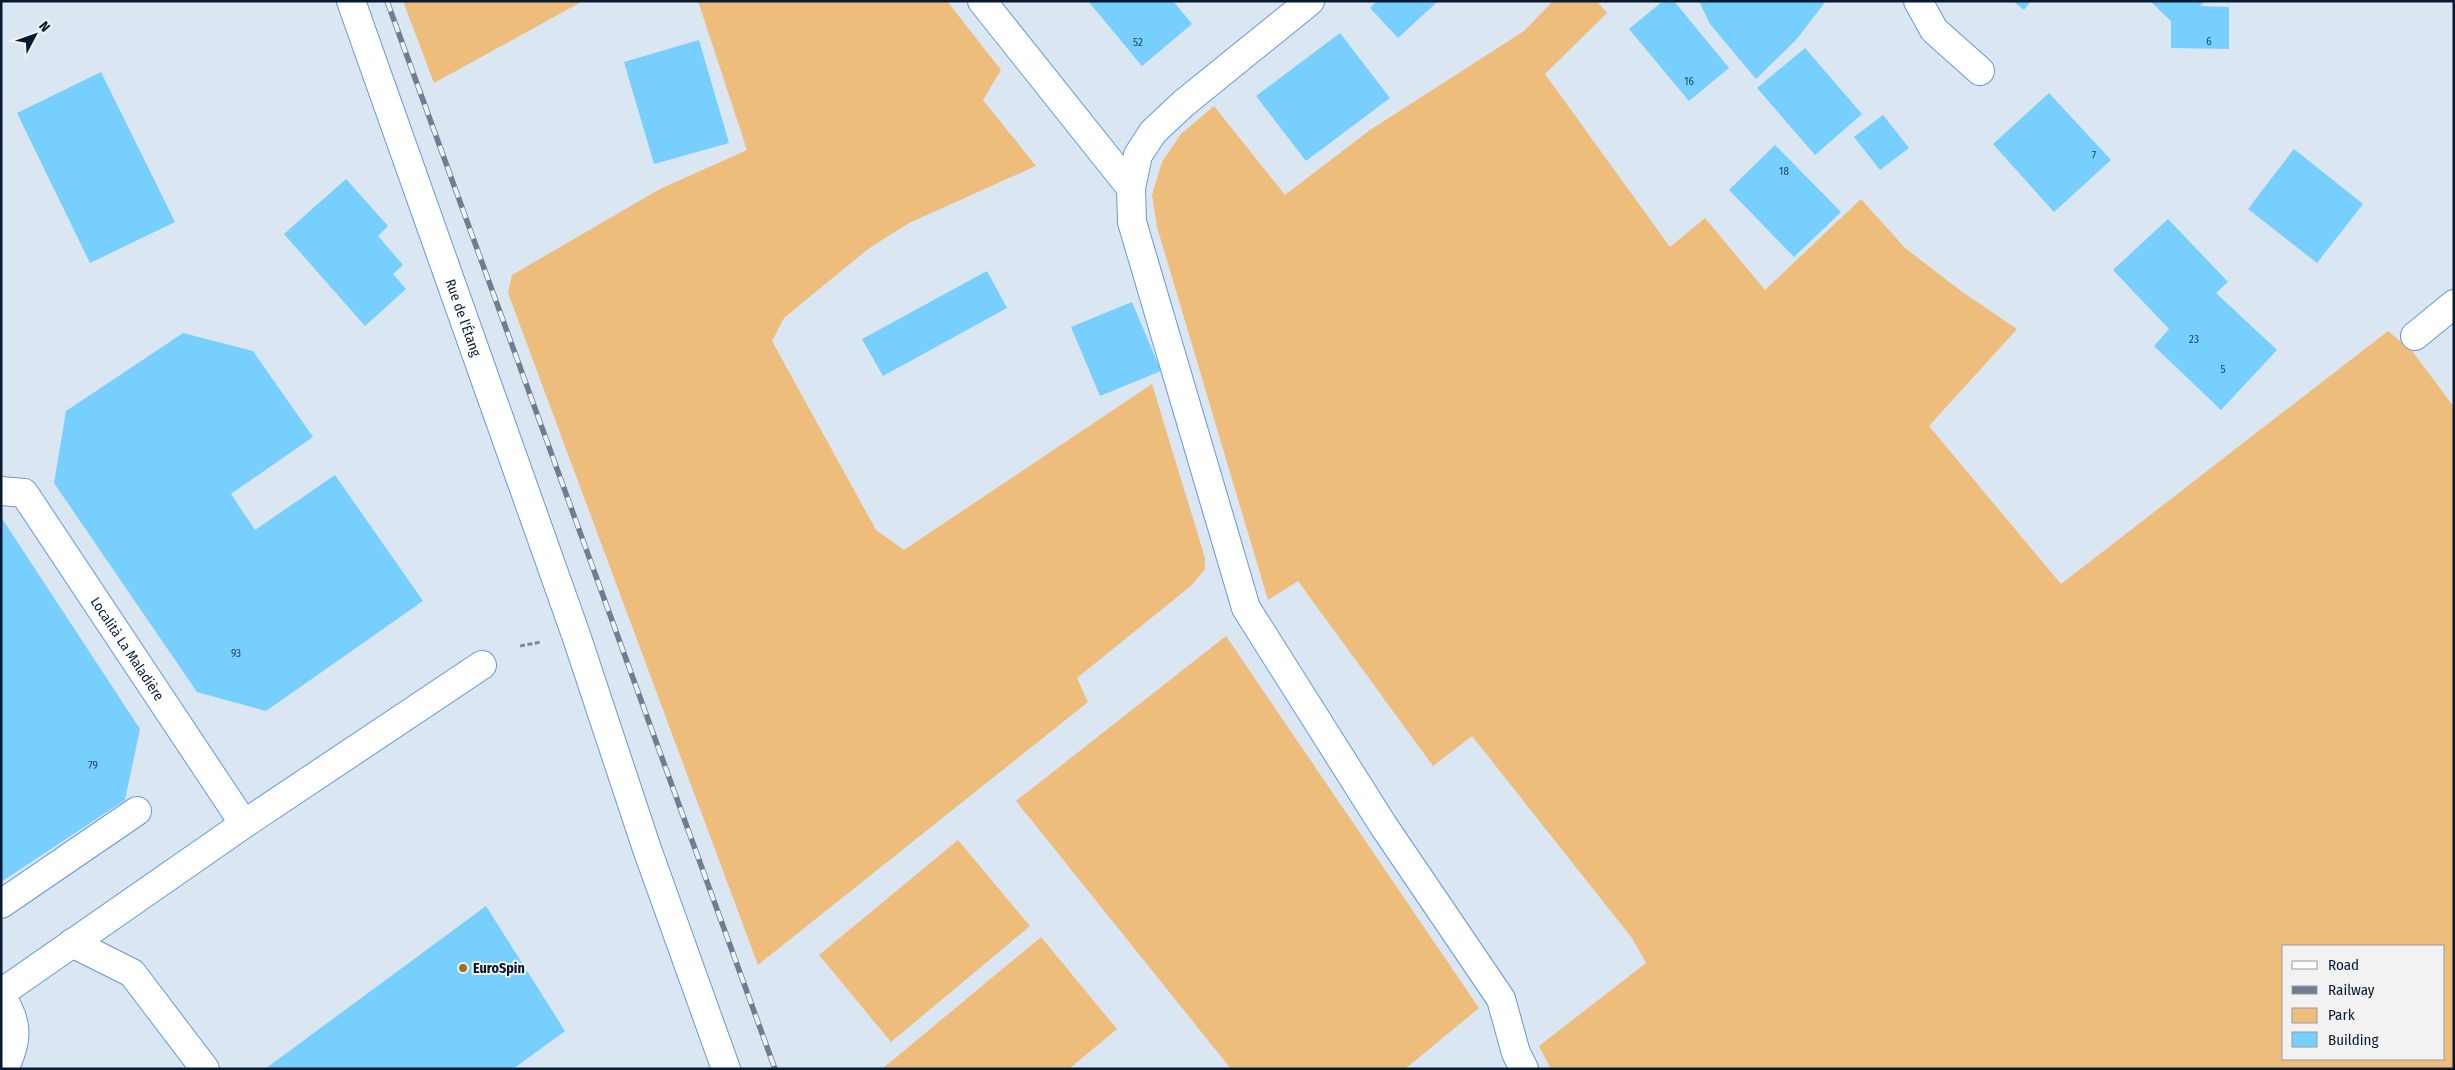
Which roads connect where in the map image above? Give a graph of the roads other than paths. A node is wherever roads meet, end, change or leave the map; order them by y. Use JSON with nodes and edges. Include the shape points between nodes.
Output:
{"nodes":[{"id":1,"x":351,"y":1,"type":"edge"},
{"id":2,"x":982,"y":1,"type":"edge"},
{"id":3,"x":1310,"y":1,"type":"edge"},
{"id":4,"x":1918,"y":1,"type":"edge"},
{"id":5,"x":1980,"y":71,"type":"dead end"},
{"id":6,"x":1131,"y":188,"type":"junction"},
{"id":7,"x":2454,"y":304,"type":"edge"},
{"id":8,"x":2415,"y":336,"type":"dead end"},
{"id":9,"x":1,"y":490,"type":"edge"},
{"id":10,"x":482,"y":665,"type":"dead end"},
{"id":11,"x":137,"y":811,"type":"dead end"},
{"id":12,"x":244,"y":824,"type":"junction"},
{"id":13,"x":1,"y":904,"type":"edge"},
{"id":14,"x":72,"y":943,"type":"junction"},
{"id":15,"x":1,"y":994,"type":"edge"},
{"id":16,"x":4,"y":1069,"type":"edge"},
{"id":17,"x":205,"y":1069,"type":"edge"},
{"id":18,"x":726,"y":1069,"type":"edge"},
{"id":19,"x":1524,"y":1069,"type":"edge"}],
"edges":[{"from":1,"to":18,"type":"street","name":"Rue de l'Étang"},
{"from":2,"to":6,"type":"street"},
{"from":3,"to":6,"type":"street","via":[[1153,132],[1138,155]]},
{"from":4,"to":5,"type":"street","via":[[1934,30]]},
{"from":6,"to":19,"type":"street","via":[[1132,222],[1246,608],[1384,825],[1501,999],[1516,1053]]},
{"from":7,"to":8,"type":"street"},
{"from":9,"to":12,"type":"street","name":"Località La Maladière","via":[[24,492]]},
{"from":10,"to":12,"type":"street"},
{"from":11,"to":13,"type":"street"},
{"from":12,"to":14,"type":"street"},
{"from":14,"to":15,"type":"street"},
{"from":14,"to":17,"type":"street","via":[[132,973]]},
{"from":15,"to":16,"type":"street","via":[[11,1011],[15,1031],[13,1051]]}]}
